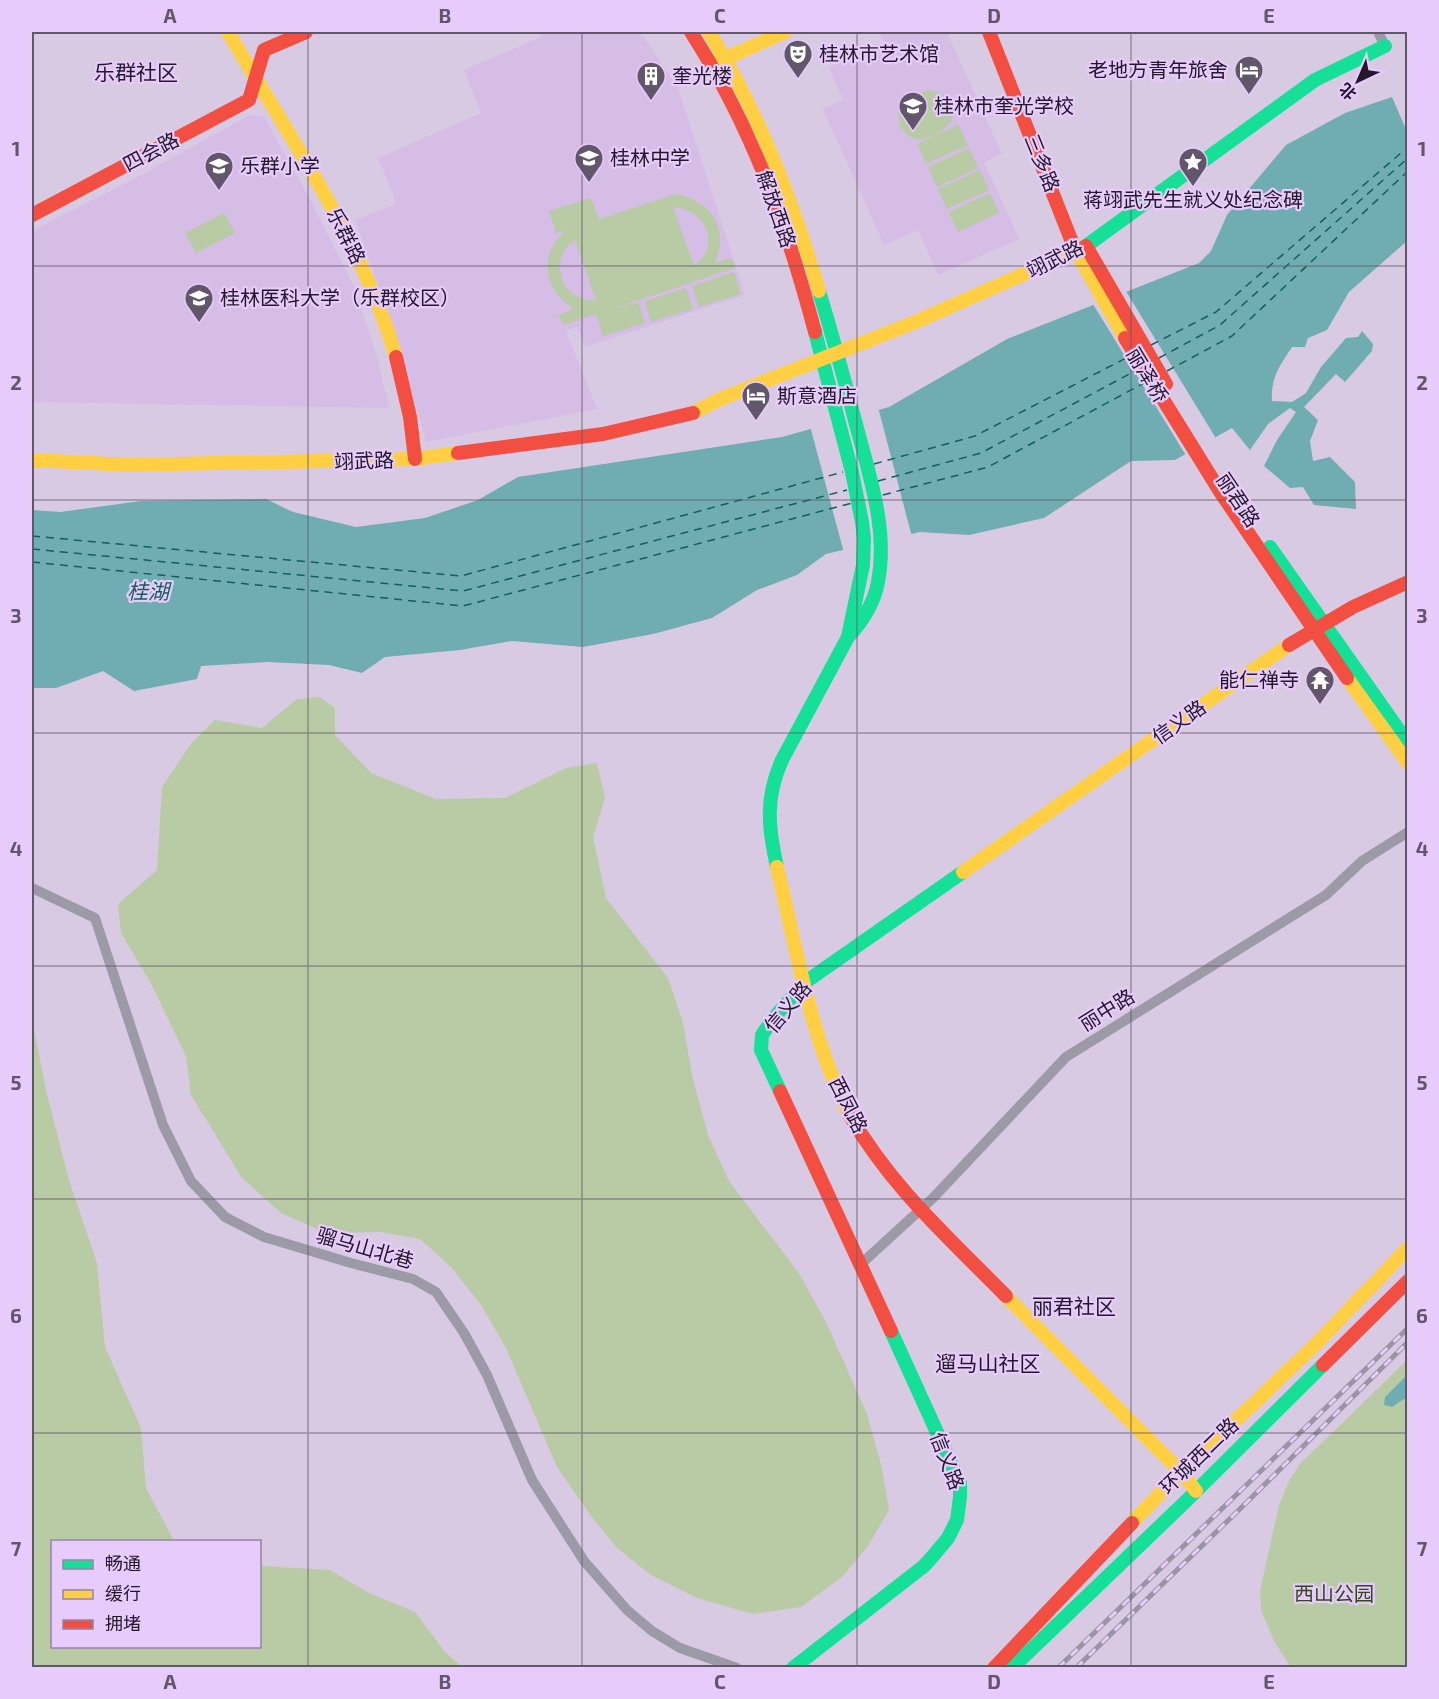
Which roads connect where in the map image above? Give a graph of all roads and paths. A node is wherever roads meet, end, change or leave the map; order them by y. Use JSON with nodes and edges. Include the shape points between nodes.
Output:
{"nodes":[{"id":1,"x":228,"y":32,"type":"edge"},
{"id":2,"x":306,"y":32,"type":"edge"},
{"id":3,"x":691,"y":32,"type":"edge"},
{"id":4,"x":709,"y":32,"type":"edge"},
{"id":5,"x":785,"y":32,"type":"edge"},
{"id":6,"x":989,"y":32,"type":"edge"},
{"id":7,"x":1378,"y":32,"type":"edge"},
{"id":8,"x":1385,"y":46,"type":"joint"},
{"id":9,"x":725,"y":56,"type":"junction"},
{"id":10,"x":712,"y":64,"type":"junction"},
{"id":11,"x":256,"y":77,"type":"junction"},
{"id":12,"x":32,"y":215,"type":"edge"},
{"id":13,"x":1083,"y":252,"type":"junction"},
{"id":14,"x":1103,"y":290,"type":"joint"},
{"id":15,"x":839,"y":356,"type":"junction"},
{"id":16,"x":824,"y":362,"type":"junction"},
{"id":17,"x":1201,"y":454,"type":"joint"},
{"id":18,"x":415,"y":459,"type":"junction"},
{"id":19,"x":32,"y":460,"type":"edge"},
{"id":20,"x":863,"y":562,"type":"joint"},
{"id":21,"x":880,"y":563,"type":"joint"},
{"id":22,"x":1407,"y":582,"type":"edge"},
{"id":23,"x":1318,"y":627,"type":"junction"},
{"id":24,"x":848,"y":637,"type":"junction"},
{"id":25,"x":1407,"y":742,"type":"edge"},
{"id":26,"x":1407,"y":763,"type":"edge"},
{"id":27,"x":1407,"y":832,"type":"edge"},
{"id":28,"x":32,"y":888,"type":"edge"},
{"id":29,"x":804,"y":983,"type":"junction"},
{"id":30,"x":921,"y":1210,"type":"junction"},
{"id":31,"x":1407,"y":1248,"type":"edge"},
{"id":32,"x":861,"y":1263,"type":"junction"},
{"id":33,"x":1407,"y":1281,"type":"edge"},
{"id":34,"x":1182,"y":1473,"type":"junction"},
{"id":35,"x":1196,"y":1491,"type":"junction"},
{"id":36,"x":737,"y":1668,"type":"edge"},
{"id":37,"x":793,"y":1668,"type":"edge"},
{"id":38,"x":994,"y":1668,"type":"edge"},
{"id":39,"x":1012,"y":1668,"type":"edge"}],
"edges":[{"from":1,"to":11,"type":"main road","name":"乐群路"},
{"from":2,"to":11,"type":"main road","name":"四会路","via":[[264,50]]},
{"from":3,"to":10,"type":"main road","name":"解放西路"},
{"from":4,"to":9,"type":"main road","name":"解放西路"},
{"from":5,"to":9,"type":"main road"},
{"from":6,"to":13,"type":"main road","name":"三多路"},
{"from":7,"to":8,"type":"street"},
{"from":8,"to":13,"type":"main road","name":"翊武路","via":[[1315,80]]},
{"from":9,"to":10,"type":"main road"},
{"from":9,"to":15,"type":"main road","name":"解放西路","via":[[780,170]]},
{"from":10,"to":16,"type":"main road","name":"解放西路","via":[[770,185]]},
{"from":11,"to":12,"type":"main road","name":"四会路","via":[[249,100]]},
{"from":11,"to":18,"type":"main road","name":"乐群路","via":[[342,226],[373,290],[395,355],[410,417]]},
{"from":13,"to":14,"type":"main road","name":"三多路"},
{"from":13,"to":15,"type":"main road","name":"翊武路","via":[[921,328]]},
{"from":14,"to":17,"type":"main road","name":"丽泽桥"},
{"from":15,"to":16,"type":"main road","name":"翊武路"},
{"from":15,"to":21,"type":"main road","name":"解放西路","via":[[879,516]]},
{"from":16,"to":18,"type":"main road","name":"翊武路","via":[[721,408],[603,434]]},
{"from":16,"to":20,"type":"main road","name":"解放西路","via":[[862,518]]},
{"from":17,"to":23,"type":"main road","name":"丽君路"},
{"from":18,"to":19,"type":"main road","name":"翊武路","via":[[131,465]]},
{"from":20,"to":24,"type":"main road","name":"西凤路"},
{"from":21,"to":24,"type":"main road","name":"西凤路","via":[[869,609],[861,626]]},
{"from":22,"to":23,"type":"main road","name":"信义路"},
{"from":23,"to":25,"type":"main road","name":"丽君路"},
{"from":23,"to":26,"type":"main road","name":"丽君路"},
{"from":23,"to":29,"type":"main road","name":"信义路"},
{"from":24,"to":29,"type":"main road","name":"西凤路","via":[[782,760],[769,806],[777,864]]},
{"from":27,"to":30,"type":"street","name":"丽中路","via":[[1362,861],[1326,896],[1066,1057]]},
{"from":28,"to":36,"type":"street","name":"骝马山北巷","via":[[95,918],[163,1125],[191,1180],[225,1217],[264,1237],[413,1279],[436,1292],[487,1375],[532,1480],[584,1561],[627,1610],[652,1631],[680,1648]]},
{"from":29,"to":30,"type":"main road","name":"西凤路","via":[[826,1061],[853,1119],[885,1170]]},
{"from":29,"to":32,"type":"main road","name":"信义路","via":[[772,1019],[762,1035],[761,1050]]},
{"from":30,"to":32,"type":"street","name":"丽中路"},
{"from":30,"to":34,"type":"main road","name":"西凤路"},
{"from":31,"to":34,"type":"main road","name":"环城西二路","via":[[1318,1342]]},
{"from":32,"to":37,"type":"main road","name":"信义路","via":[[960,1483],[962,1505],[956,1527],[924,1566]]},
{"from":33,"to":35,"type":"main road","name":"环城西二路"},
{"from":34,"to":35,"type":"main road","name":"西凤路"},
{"from":34,"to":38,"type":"main road","name":"环城西二路"},
{"from":35,"to":39,"type":"main road","name":"环城西二路"}]}
